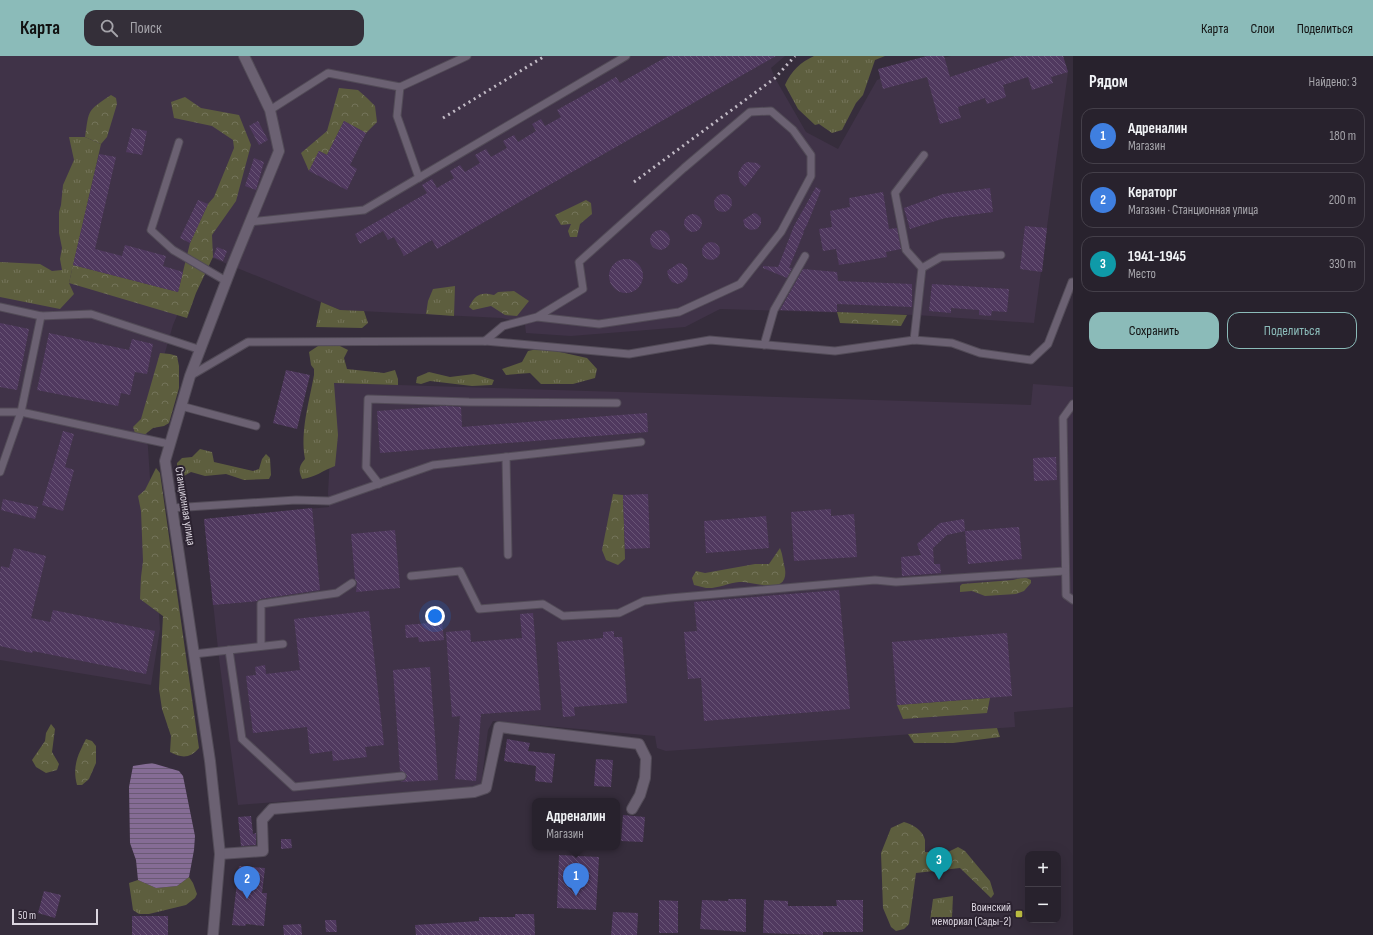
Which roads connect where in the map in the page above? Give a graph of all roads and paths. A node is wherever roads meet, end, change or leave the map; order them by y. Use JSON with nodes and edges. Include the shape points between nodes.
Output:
{"nodes":[{"id":1,"x":244,"y":56,"type":"edge"},
{"id":2,"x":467,"y":56,"type":"edge"},
{"id":3,"x":626,"y":56,"type":"edge"},
{"id":4,"x":400,"y":87,"type":"junction"},
{"id":5,"x":270,"y":110,"type":"junction"},
{"id":6,"x":179,"y":142,"type":"dead end"},
{"id":7,"x":924,"y":155,"type":"dead end"},
{"id":8,"x":419,"y":178,"type":"junction"},
{"id":9,"x":250,"y":222,"type":"junction"},
{"id":10,"x":1001,"y":255,"type":"dead end"},
{"id":11,"x":805,"y":256,"type":"dead end"},
{"id":12,"x":922,"y":268,"type":"junction"},
{"id":13,"x":226,"y":281,"type":"junction"},
{"id":14,"x":1073,"y":282,"type":"edge"},
{"id":15,"x":0,"y":307,"type":"edge"},
{"id":16,"x":41,"y":316,"type":"junction"},
{"id":17,"x":536,"y":317,"type":"junction"},
{"id":18,"x":914,"y":340,"type":"junction"},
{"id":19,"x":485,"y":341,"type":"junction"},
{"id":20,"x":764,"y":344,"type":"junction"},
{"id":21,"x":201,"y":350,"type":"junction"},
{"id":22,"x":190,"y":376,"type":"junction"},
{"id":23,"x":617,"y":403,"type":"dead end"},
{"id":24,"x":1073,"y":404,"type":"edge"},
{"id":25,"x":181,"y":406,"type":"junction"},
{"id":26,"x":0,"y":412,"type":"edge"},
{"id":27,"x":21,"y":412,"type":"junction"},
{"id":28,"x":256,"y":426,"type":"dead end"},
{"id":29,"x":641,"y":442,"type":"dead end"},
{"id":30,"x":169,"y":444,"type":"junction"},
{"id":31,"x":506,"y":457,"type":"junction"},
{"id":32,"x":0,"y":472,"type":"edge"},
{"id":33,"x":379,"y":484,"type":"junction"},
{"id":34,"x":1073,"y":500,"type":"edge"},
{"id":35,"x":1064,"y":501,"type":"junction"},
{"id":36,"x":172,"y":508,"type":"junction"},
{"id":37,"x":508,"y":555,"type":"dead end"},
{"id":38,"x":1065,"y":572,"type":"junction"},
{"id":39,"x":411,"y":576,"type":"dead end"},
{"id":40,"x":352,"y":583,"type":"dead end"},
{"id":41,"x":1073,"y":600,"type":"edge"},
{"id":42,"x":283,"y":644,"type":"dead end"},
{"id":43,"x":261,"y":646,"type":"junction"},
{"id":44,"x":229,"y":650,"type":"junction"},
{"id":45,"x":194,"y":654,"type":"junction"},
{"id":46,"x":402,"y":776,"type":"dead end"},
{"id":47,"x":632,"y":809,"type":"dead end"},
{"id":48,"x":220,"y":854,"type":"junction"},
{"id":49,"x":212,"y":933,"type":"edge"}],
"edges":[{"from":1,"to":5,"type":"street","name":"Станционная улица"},
{"from":2,"to":4,"type":"lane"},
{"from":3,"to":8,"type":"lane"},
{"from":4,"to":5,"type":"lane","via":[[328,73]]},
{"from":4,"to":8,"type":"lane","via":[[397,116]]},
{"from":5,"to":9,"type":"street","name":"Станционная улица","via":[[279,151]]},
{"from":6,"to":13,"type":"lane","via":[[151,230],[173,250]]},
{"from":7,"to":12,"type":"lane","via":[[895,193],[906,250]]},
{"from":8,"to":9,"type":"lane","via":[[364,210]]},
{"from":9,"to":13,"type":"street","name":"Станционная улица"},
{"from":10,"to":12,"type":"lane","via":[[941,257]]},
{"from":11,"to":20,"type":"lane","via":[[774,310]]},
{"from":12,"to":18,"type":"lane"},
{"from":13,"to":21,"type":"street","name":"Станционная улица"},
{"from":14,"to":18,"type":"lane","via":[[1048,344],[1031,360],[980,353],[952,343]]},
{"from":15,"to":16,"type":"lane"},
{"from":16,"to":21,"type":"lane","via":[[91,314]]},
{"from":16,"to":27,"type":"lane"},
{"from":17,"to":17,"type":"lane","via":[[599,324],[678,312],[740,284],[781,232],[811,176],[811,155],[793,130],[771,111],[750,112],[579,262],[583,288]]},
{"from":17,"to":19,"type":"lane","via":[[503,326]]},
{"from":18,"to":20,"type":"lane","via":[[835,351]]},
{"from":19,"to":20,"type":"lane","via":[[629,354],[710,340]]},
{"from":19,"to":22,"type":"lane","via":[[248,342]]},
{"from":21,"to":22,"type":"street","name":"Станционная улица"},
{"from":22,"to":25,"type":"street","name":"Станционная улица"},
{"from":23,"to":33,"type":"lane","via":[[368,399],[366,467]]},
{"from":24,"to":35,"type":"lane","via":[[1063,418]]},
{"from":25,"to":28,"type":"lane"},
{"from":25,"to":30,"type":"street","name":"Станционная улица"},
{"from":26,"to":27,"type":"lane"},
{"from":27,"to":30,"type":"lane"},
{"from":27,"to":32,"type":"lane"},
{"from":29,"to":31,"type":"lane"},
{"from":30,"to":36,"type":"street","name":"Станционная улица","via":[[165,461]]},
{"from":31,"to":33,"type":"lane","via":[[433,465]]},
{"from":31,"to":37,"type":"lane"},
{"from":33,"to":36,"type":"lane","via":[[329,501],[296,500]]},
{"from":34,"to":35,"type":"lane"},
{"from":35,"to":38,"type":"lane"},
{"from":36,"to":45,"type":"street","name":"Станционная улица"},
{"from":38,"to":39,"type":"lane","via":[[896,582],[875,580],[644,601],[619,613],[563,616],[543,604],[480,609],[460,570]]},
{"from":38,"to":41,"type":"lane","via":[[1066,595]]},
{"from":40,"to":43,"type":"lane","via":[[337,593],[261,604]]},
{"from":42,"to":43,"type":"lane"},
{"from":43,"to":44,"type":"lane"},
{"from":44,"to":45,"type":"lane"},
{"from":44,"to":46,"type":"lane","via":[[242,739],[294,787]]},
{"from":45,"to":48,"type":"street","name":"Станционная улица"},
{"from":47,"to":48,"type":"street","via":[[646,778],[646,758],[639,744],[499,727],[486,788],[474,792],[272,809],[262,820],[263,852]]},
{"from":48,"to":49,"type":"street","name":"Станционная улица"}]}
